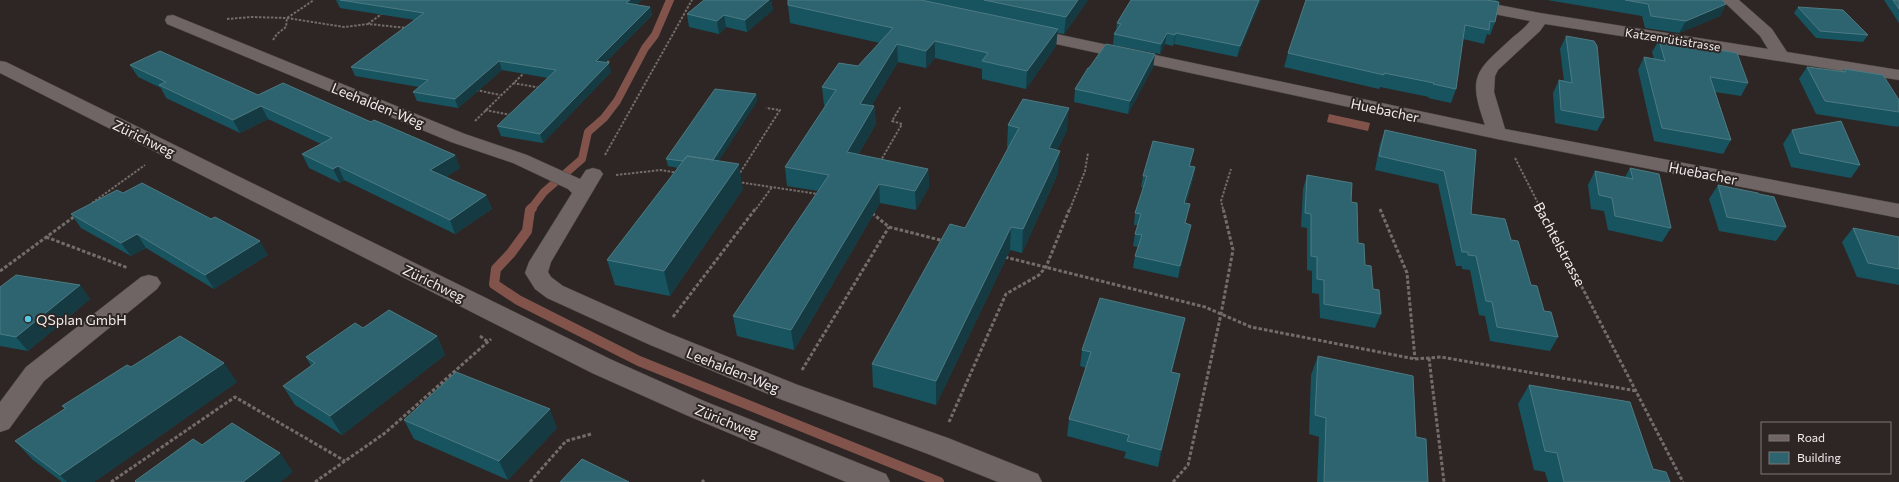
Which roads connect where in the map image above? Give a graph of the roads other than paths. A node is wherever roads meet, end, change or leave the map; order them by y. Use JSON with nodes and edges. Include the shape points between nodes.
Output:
{"nodes":[{"id":1,"x":1448,"y":0,"type":"edge"},
{"id":2,"x":1730,"y":0,"type":"edge"},
{"id":3,"x":1540,"y":18,"type":"junction"},
{"id":4,"x":173,"y":20,"type":"dead end"},
{"id":5,"x":1009,"y":29,"type":"edge"},
{"id":6,"x":1781,"y":56,"type":"junction"},
{"id":7,"x":0,"y":66,"type":"edge"},
{"id":8,"x":1899,"y":74,"type":"edge"},
{"id":9,"x":1497,"y":133,"type":"junction"},
{"id":10,"x":1899,"y":211,"type":"edge"},
{"id":11,"x":149,"y":283,"type":"road end"},
{"id":12,"x":0,"y":422,"type":"edge"},
{"id":13,"x":876,"y":482,"type":"edge"},
{"id":14,"x":1028,"y":482,"type":"edge"}],
"edges":[{"from":1,"to":3,"type":"street","name":"Katzenrütistrasse"},
{"from":2,"to":6,"type":"street","via":[[1766,32]]},
{"from":3,"to":6,"type":"street","name":"Katzenrütistrasse"},
{"from":3,"to":9,"type":"street","via":[[1485,76],[1484,97]]},
{"from":4,"to":14,"type":"street","name":"Leehalden-Weg","via":[[458,138],[577,182],[536,273],[543,283],[555,292],[657,338],[789,392]]},
{"from":5,"to":9,"type":"street","name":"Huebacher"},
{"from":6,"to":8,"type":"street","name":"Katzenrütistrasse"},
{"from":7,"to":13,"type":"street","name":"Zürichweg","via":[[601,366],[695,408]]},
{"from":9,"to":10,"type":"street","name":"Huebacher"},
{"from":11,"to":12,"type":"street","via":[[35,374]]}]}
